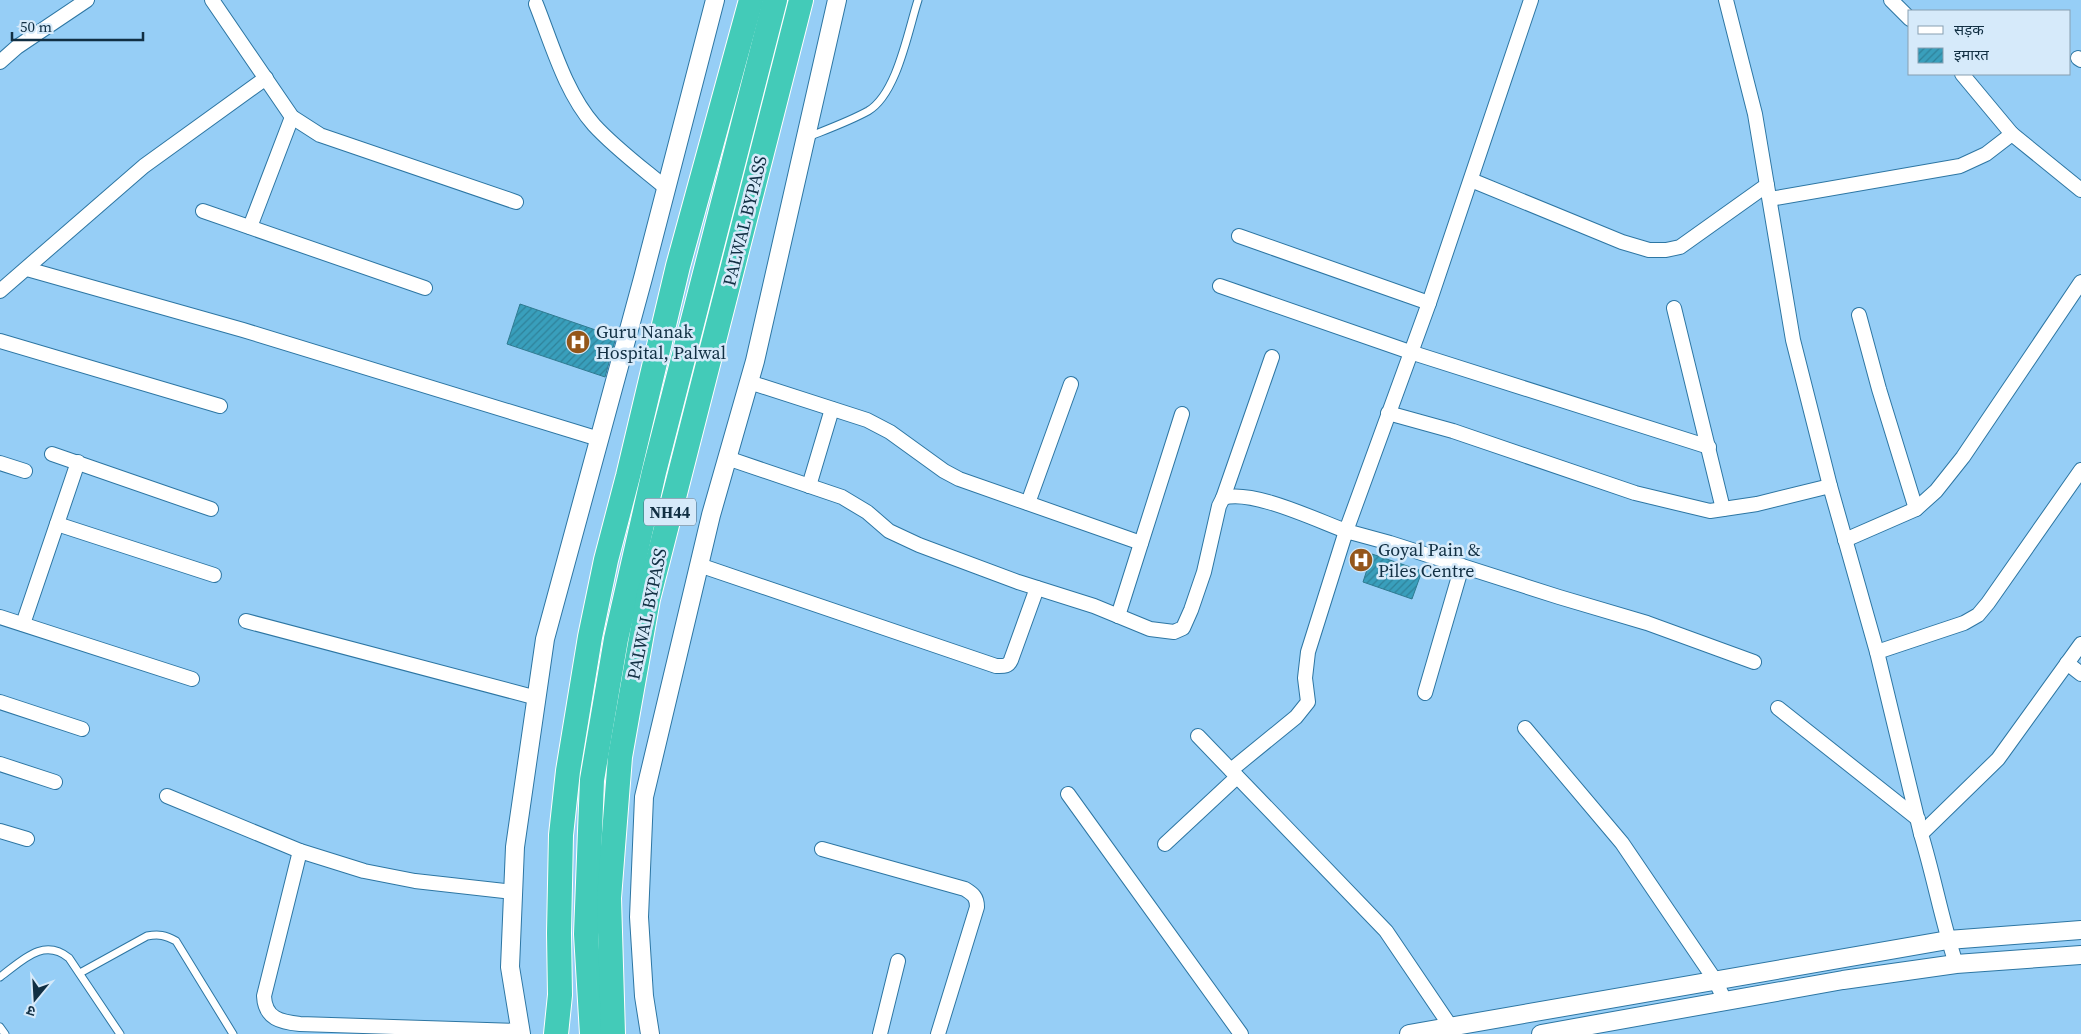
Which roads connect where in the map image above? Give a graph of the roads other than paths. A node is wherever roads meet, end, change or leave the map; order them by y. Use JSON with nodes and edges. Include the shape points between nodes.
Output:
{"nodes":[{"id":1,"x":87,"y":0,"type":"edge"},
{"id":2,"x":212,"y":0,"type":"edge"},
{"id":3,"x":716,"y":0,"type":"edge"},
{"id":4,"x":751,"y":0,"type":"edge"},
{"id":5,"x":775,"y":0,"type":"edge"},
{"id":6,"x":801,"y":0,"type":"edge"},
{"id":7,"x":813,"y":0,"type":"edge"},
{"id":8,"x":837,"y":0,"type":"edge"},
{"id":9,"x":918,"y":0,"type":"edge"},
{"id":10,"x":1531,"y":0,"type":"edge"},
{"id":11,"x":1726,"y":0,"type":"edge"},
{"id":12,"x":1891,"y":0,"type":"edge"},
{"id":13,"x":536,"y":4,"type":"dead end"},
{"id":14,"x":1908,"y":17,"type":"edge"},
{"id":15,"x":0,"y":62,"type":"edge"},
{"id":16,"x":1963,"y":75,"type":"edge"},
{"id":17,"x":266,"y":78,"type":"junction"},
{"id":18,"x":292,"y":117,"type":"junction"},
{"id":19,"x":2012,"y":134,"type":"junction"},
{"id":20,"x":806,"y":139,"type":"junction"},
{"id":21,"x":1471,"y":180,"type":"junction"},
{"id":22,"x":666,"y":188,"type":"junction"},
{"id":23,"x":2081,"y":190,"type":"edge"},
{"id":24,"x":1768,"y":192,"type":"junction"},
{"id":25,"x":516,"y":202,"type":"dead end"},
{"id":26,"x":203,"y":211,"type":"dead end"},
{"id":27,"x":250,"y":227,"type":"junction"},
{"id":28,"x":1239,"y":236,"type":"dead end"},
{"id":29,"x":27,"y":269,"type":"junction"},
{"id":30,"x":2081,"y":282,"type":"edge"},
{"id":31,"x":1220,"y":286,"type":"dead end"},
{"id":32,"x":425,"y":288,"type":"dead end"},
{"id":33,"x":0,"y":291,"type":"edge"},
{"id":34,"x":1429,"y":303,"type":"junction"},
{"id":35,"x":1674,"y":308,"type":"dead end"},
{"id":36,"x":1859,"y":315,"type":"dead end"},
{"id":37,"x":0,"y":341,"type":"edge"},
{"id":38,"x":1410,"y":352,"type":"junction"},
{"id":39,"x":1272,"y":357,"type":"dead end"},
{"id":40,"x":749,"y":382,"type":"junction"},
{"id":41,"x":1071,"y":384,"type":"dead end"},
{"id":42,"x":220,"y":406,"type":"dead end"},
{"id":43,"x":832,"y":409,"type":"junction"},
{"id":44,"x":1388,"y":413,"type":"junction"},
{"id":45,"x":1182,"y":414,"type":"dead end"},
{"id":46,"x":599,"y":440,"type":"junction"},
{"id":47,"x":1709,"y":447,"type":"junction"},
{"id":48,"x":52,"y":454,"type":"dead end"},
{"id":49,"x":727,"y":458,"type":"junction"},
{"id":50,"x":78,"y":462,"type":"junction"},
{"id":51,"x":0,"y":463,"type":"edge"},
{"id":52,"x":2081,"y":470,"type":"edge"},
{"id":53,"x":25,"y":471,"type":"dead end"},
{"id":54,"x":809,"y":486,"type":"junction"},
{"id":55,"x":1830,"y":486,"type":"junction"},
{"id":56,"x":1223,"y":498,"type":"junction"},
{"id":57,"x":1028,"y":504,"type":"junction"},
{"id":58,"x":212,"y":509,"type":"dead end"},
{"id":59,"x":1723,"y":509,"type":"junction"},
{"id":60,"x":1916,"y":509,"type":"junction"},
{"id":61,"x":57,"y":524,"type":"junction"},
{"id":62,"x":1346,"y":531,"type":"junction"},
{"id":63,"x":1845,"y":540,"type":"junction"},
{"id":64,"x":1141,"y":543,"type":"junction"},
{"id":65,"x":699,"y":566,"type":"junction"},
{"id":66,"x":1462,"y":566,"type":"junction"},
{"id":67,"x":214,"y":575,"type":"dead end"},
{"id":68,"x":1037,"y":588,"type":"junction"},
{"id":69,"x":1118,"y":616,"type":"junction"},
{"id":70,"x":0,"y":617,"type":"edge"},
{"id":71,"x":246,"y":621,"type":"dead end"},
{"id":72,"x":23,"y":624,"type":"junction"},
{"id":73,"x":2081,"y":644,"type":"edge"},
{"id":74,"x":1877,"y":652,"type":"junction"},
{"id":75,"x":1754,"y":662,"type":"dead end"},
{"id":76,"x":2067,"y":663,"type":"junction"},
{"id":77,"x":2081,"y":674,"type":"edge"},
{"id":78,"x":192,"y":679,"type":"dead end"},
{"id":79,"x":1425,"y":693,"type":"dead end"},
{"id":80,"x":537,"y":698,"type":"junction"},
{"id":81,"x":0,"y":702,"type":"edge"},
{"id":82,"x":1778,"y":708,"type":"dead end"},
{"id":83,"x":82,"y":728,"type":"dead end"},
{"id":84,"x":1525,"y":728,"type":"dead end"},
{"id":85,"x":1198,"y":736,"type":"dead end"},
{"id":86,"x":0,"y":764,"type":"edge"},
{"id":87,"x":1234,"y":773,"type":"junction"},
{"id":88,"x":55,"y":782,"type":"dead end"},
{"id":89,"x":1068,"y":794,"type":"dead end"},
{"id":90,"x":167,"y":796,"type":"dead end"},
{"id":91,"x":1918,"y":819,"type":"junction"},
{"id":92,"x":0,"y":831,"type":"edge"},
{"id":93,"x":1921,"y":834,"type":"junction"},
{"id":94,"x":27,"y":840,"type":"dead end"},
{"id":95,"x":1165,"y":844,"type":"dead end"},
{"id":96,"x":822,"y":849,"type":"dead end"},
{"id":97,"x":300,"y":851,"type":"junction"},
{"id":98,"x":513,"y":892,"type":"junction"},
{"id":99,"x":2081,"y":930,"type":"edge"},
{"id":100,"x":1948,"y":940,"type":"junction"},
{"id":101,"x":2081,"y":955,"type":"edge"},
{"id":102,"x":898,"y":961,"type":"dead end"},
{"id":103,"x":1956,"y":964,"type":"junction"},
{"id":104,"x":80,"y":973,"type":"junction"},
{"id":105,"x":0,"y":977,"type":"edge"},
{"id":106,"x":1715,"y":980,"type":"junction"},
{"id":107,"x":1725,"y":1001,"type":"junction"},
{"id":108,"x":1545,"y":1010,"type":"junction"},
{"id":109,"x":0,"y":1027,"type":"edge"},
{"id":110,"x":1451,"y":1027,"type":"junction"},
{"id":111,"x":521,"y":1032,"type":"edge"},
{"id":112,"x":5,"y":1034,"type":"edge"},
{"id":113,"x":120,"y":1034,"type":"edge"},
{"id":114,"x":233,"y":1034,"type":"edge"},
{"id":115,"x":556,"y":1034,"type":"edge"},
{"id":116,"x":592,"y":1034,"type":"edge"},
{"id":117,"x":613,"y":1034,"type":"edge"},
{"id":118,"x":626,"y":1034,"type":"edge"},
{"id":119,"x":650,"y":1034,"type":"edge"},
{"id":120,"x":880,"y":1034,"type":"edge"},
{"id":121,"x":938,"y":1034,"type":"edge"},
{"id":122,"x":1241,"y":1034,"type":"edge"},
{"id":123,"x":1409,"y":1034,"type":"edge"},
{"id":124,"x":1547,"y":1034,"type":"edge"}],
"edges":[{"from":1,"to":15,"type":"street"},
{"from":2,"to":17,"type":"street"},
{"from":3,"to":22,"type":"street"},
{"from":4,"to":115,"type":"highway","via":[[678,266],[590,637],[561,835],[560,995]]},
{"from":5,"to":116,"type":"highway","name":"PALWAL BYPASS","number":"NH44","via":[[654,472],[616,639],[592,780],[586,934]]},
{"from":6,"to":117,"type":"highway","name":"PALWAL BYPASS","number":"NH44","via":[[648,599],[618,776],[609,898]]},
{"from":7,"to":118,"type":"highway","via":[[663,594],[629,790],[622,939]]},
{"from":8,"to":20,"type":"street"},
{"from":9,"to":20,"type":"lane","via":[[892,84],[882,98],[870,110]]},
{"from":10,"to":21,"type":"street"},
{"from":11,"to":24,"type":"street","via":[[1755,114]]},
{"from":12,"to":14,"type":"street"},
{"from":13,"to":22,"type":"street","via":[[568,82],[593,124]]},
{"from":16,"to":19,"type":"street"},
{"from":17,"to":18,"type":"street"},
{"from":17,"to":29,"type":"street","via":[[144,166]]},
{"from":18,"to":25,"type":"street","via":[[320,135]]},
{"from":18,"to":27,"type":"street"},
{"from":19,"to":23,"type":"street"},
{"from":19,"to":24,"type":"street","via":[[1986,154],[1960,166]]},
{"from":20,"to":40,"type":"street"},
{"from":21,"to":24,"type":"street","via":[[1649,250],[1680,247]]},
{"from":21,"to":34,"type":"street"},
{"from":22,"to":46,"type":"street"},
{"from":24,"to":55,"type":"street","via":[[1793,340]]},
{"from":26,"to":27,"type":"street"},
{"from":27,"to":32,"type":"street"},
{"from":28,"to":34,"type":"street"},
{"from":29,"to":33,"type":"street"},
{"from":29,"to":46,"type":"street","via":[[243,330]]},
{"from":30,"to":60,"type":"street","via":[[1963,457],[1936,491]]},
{"from":31,"to":38,"type":"street"},
{"from":34,"to":38,"type":"street"},
{"from":35,"to":47,"type":"street"},
{"from":36,"to":60,"type":"street"},
{"from":37,"to":42,"type":"street"},
{"from":38,"to":44,"type":"street"},
{"from":38,"to":47,"type":"street"},
{"from":39,"to":56,"type":"street"},
{"from":40,"to":43,"type":"street"},
{"from":40,"to":49,"type":"street"},
{"from":41,"to":57,"type":"street"},
{"from":43,"to":54,"type":"street"},
{"from":43,"to":57,"type":"street","via":[[868,420],[890,432],[959,479]]},
{"from":44,"to":59,"type":"street","via":[[1453,431],[1635,493],[1710,511]]},
{"from":44,"to":62,"type":"street"},
{"from":45,"to":64,"type":"street"},
{"from":46,"to":80,"type":"street","via":[[545,639]]},
{"from":47,"to":59,"type":"street"},
{"from":48,"to":50,"type":"street"},
{"from":49,"to":54,"type":"street"},
{"from":49,"to":65,"type":"street"},
{"from":50,"to":58,"type":"street"},
{"from":50,"to":61,"type":"street"},
{"from":51,"to":53,"type":"street"},
{"from":52,"to":74,"type":"street","via":[[1978,615],[1964,623]]},
{"from":54,"to":68,"type":"street","via":[[842,497],[890,531],[919,546]]},
{"from":55,"to":59,"type":"street"},
{"from":55,"to":63,"type":"street"},
{"from":56,"to":62,"type":"street","via":[[1236,495],[1254,498]]},
{"from":56,"to":69,"type":"street","via":[[1204,572],[1183,628],[1174,632],[1150,629]]},
{"from":57,"to":64,"type":"street"},
{"from":60,"to":63,"type":"street"},
{"from":61,"to":67,"type":"street"},
{"from":61,"to":72,"type":"street"},
{"from":62,"to":66,"type":"street"},
{"from":62,"to":87,"type":"street","via":[[1308,652],[1305,678],[1308,702],[1296,718]]},
{"from":63,"to":74,"type":"street"},
{"from":64,"to":69,"type":"street"},
{"from":65,"to":68,"type":"street","via":[[996,666],[1010,664]]},
{"from":65,"to":119,"type":"street","via":[[644,797],[639,917]]},
{"from":66,"to":75,"type":"street","via":[[1647,623]]},
{"from":66,"to":79,"type":"street"},
{"from":68,"to":69,"type":"street"},
{"from":70,"to":72,"type":"street"},
{"from":71,"to":80,"type":"street"},
{"from":72,"to":78,"type":"street"},
{"from":73,"to":76,"type":"street"},
{"from":74,"to":91,"type":"street"},
{"from":76,"to":77,"type":"street"},
{"from":76,"to":93,"type":"street","via":[[1998,759]]},
{"from":80,"to":98,"type":"street","via":[[515,847]]},
{"from":81,"to":83,"type":"street"},
{"from":82,"to":91,"type":"street"},
{"from":84,"to":106,"type":"street","via":[[1622,843]]},
{"from":85,"to":87,"type":"street"},
{"from":86,"to":88,"type":"street"},
{"from":87,"to":95,"type":"street"},
{"from":87,"to":110,"type":"street","via":[[1386,931]]},
{"from":89,"to":122,"type":"street"},
{"from":90,"to":97,"type":"street"},
{"from":91,"to":93,"type":"street"},
{"from":92,"to":94,"type":"street"},
{"from":93,"to":100,"type":"street"},
{"from":96,"to":121,"type":"street","via":[[965,889],[977,899]]},
{"from":97,"to":98,"type":"street","via":[[364,871],[415,881]]},
{"from":97,"to":111,"type":"street","via":[[264,996],[264,1007],[271,1015],[284,1022],[300,1024]]},
{"from":98,"to":111,"type":"street","via":[[510,968]]},
{"from":99,"to":100,"type":"street"},
{"from":100,"to":103,"type":"street"},
{"from":100,"to":106,"type":"street"},
{"from":101,"to":103,"type":"street"},
{"from":102,"to":120,"type":"street"},
{"from":103,"to":107,"type":"street"},
{"from":104,"to":105,"type":"lane","via":[[69,958],[54,948],[28,956]]},
{"from":104,"to":113,"type":"lane"},
{"from":104,"to":114,"type":"lane","via":[[147,936],[166,936],[176,941]]},
{"from":106,"to":107,"type":"street"},
{"from":106,"to":108,"type":"street"},
{"from":107,"to":124,"type":"street"},
{"from":108,"to":110,"type":"street"},
{"from":108,"to":124,"type":"street"},
{"from":109,"to":112,"type":"lane"},
{"from":110,"to":123,"type":"street"}]}
